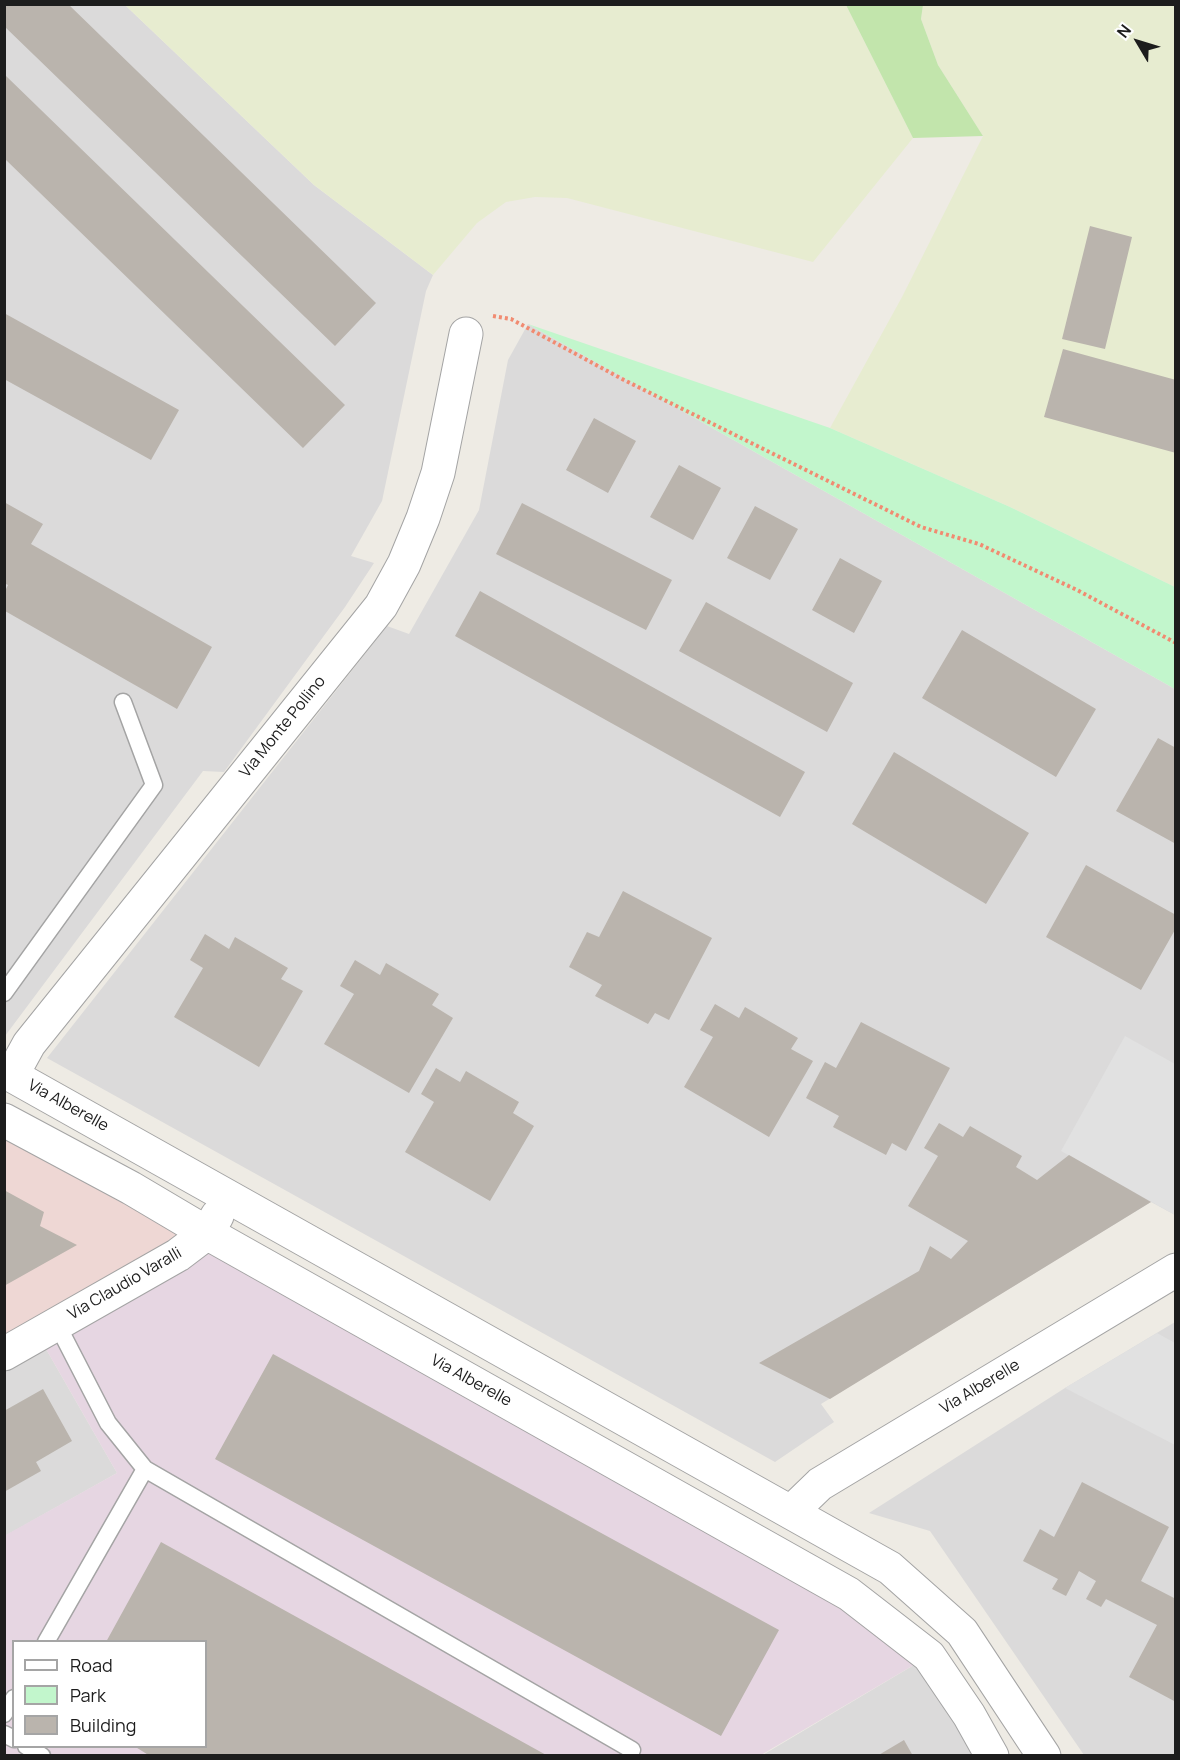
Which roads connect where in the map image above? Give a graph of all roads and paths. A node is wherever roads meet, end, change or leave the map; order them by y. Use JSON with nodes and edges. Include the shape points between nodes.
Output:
{"nodes":[{"id":1,"x":466,"y":334,"type":"joint"},
{"id":2,"x":1176,"y":642,"type":"edge"},
{"id":3,"x":123,"y":702,"type":"dead end"},
{"id":4,"x":4,"y":993,"type":"edge"},
{"id":5,"x":8,"y":1073,"type":"edge"},
{"id":6,"x":4,"y":1120,"type":"edge"},
{"id":7,"x":228,"y":1196,"type":"junction"},
{"id":8,"x":207,"y":1233,"type":"junction"},
{"id":9,"x":1176,"y":1270,"type":"edge"},
{"id":10,"x":57,"y":1324,"type":"junction"},
{"id":11,"x":4,"y":1354,"type":"edge"},
{"id":12,"x":145,"y":1469,"type":"junction"},
{"id":13,"x":791,"y":1512,"type":"junction"},
{"id":14,"x":47,"y":1640,"type":"edge"},
{"id":15,"x":12,"y":1701,"type":"edge"},
{"id":16,"x":4,"y":1714,"type":"edge"},
{"id":17,"x":632,"y":1750,"type":"dead end"},
{"id":18,"x":992,"y":1755,"type":"edge"},
{"id":19,"x":1044,"y":1755,"type":"edge"}],
"edges":[{"from":1,"to":2,"type":"path","via":[[489,315],[511,319],[624,380],[921,527],[979,544]]},
{"from":1,"to":5,"type":"street","name":"Via Monte Pollino","via":[[438,473],[404,564],[381,606]]},
{"from":3,"to":4,"type":"lane","via":[[154,784]]},
{"from":5,"to":7,"type":"street","name":"Via Alberelle"},
{"from":6,"to":8,"type":"street","name":"Via Alberelle"},
{"from":7,"to":8,"type":"street","name":"Via Claudio Varalli"},
{"from":7,"to":13,"type":"street","name":"Via Alberelle"},
{"from":8,"to":10,"type":"street","name":"Via Claudio Varalli","via":[[178,1255]]},
{"from":8,"to":18,"type":"street","name":"Via Alberelle","via":[[849,1594],[929,1656]]},
{"from":9,"to":13,"type":"street","name":"Via Alberelle","via":[[820,1484]]},
{"from":10,"to":11,"type":"street","name":"Via Claudio Varalli"},
{"from":10,"to":12,"type":"lane","via":[[108,1423]]},
{"from":12,"to":14,"type":"lane"},
{"from":12,"to":17,"type":"lane"},
{"from":13,"to":19,"type":"street","name":"Via Alberelle","via":[[890,1568],[962,1632]]},
{"from":15,"to":16,"type":"lane"}]}
